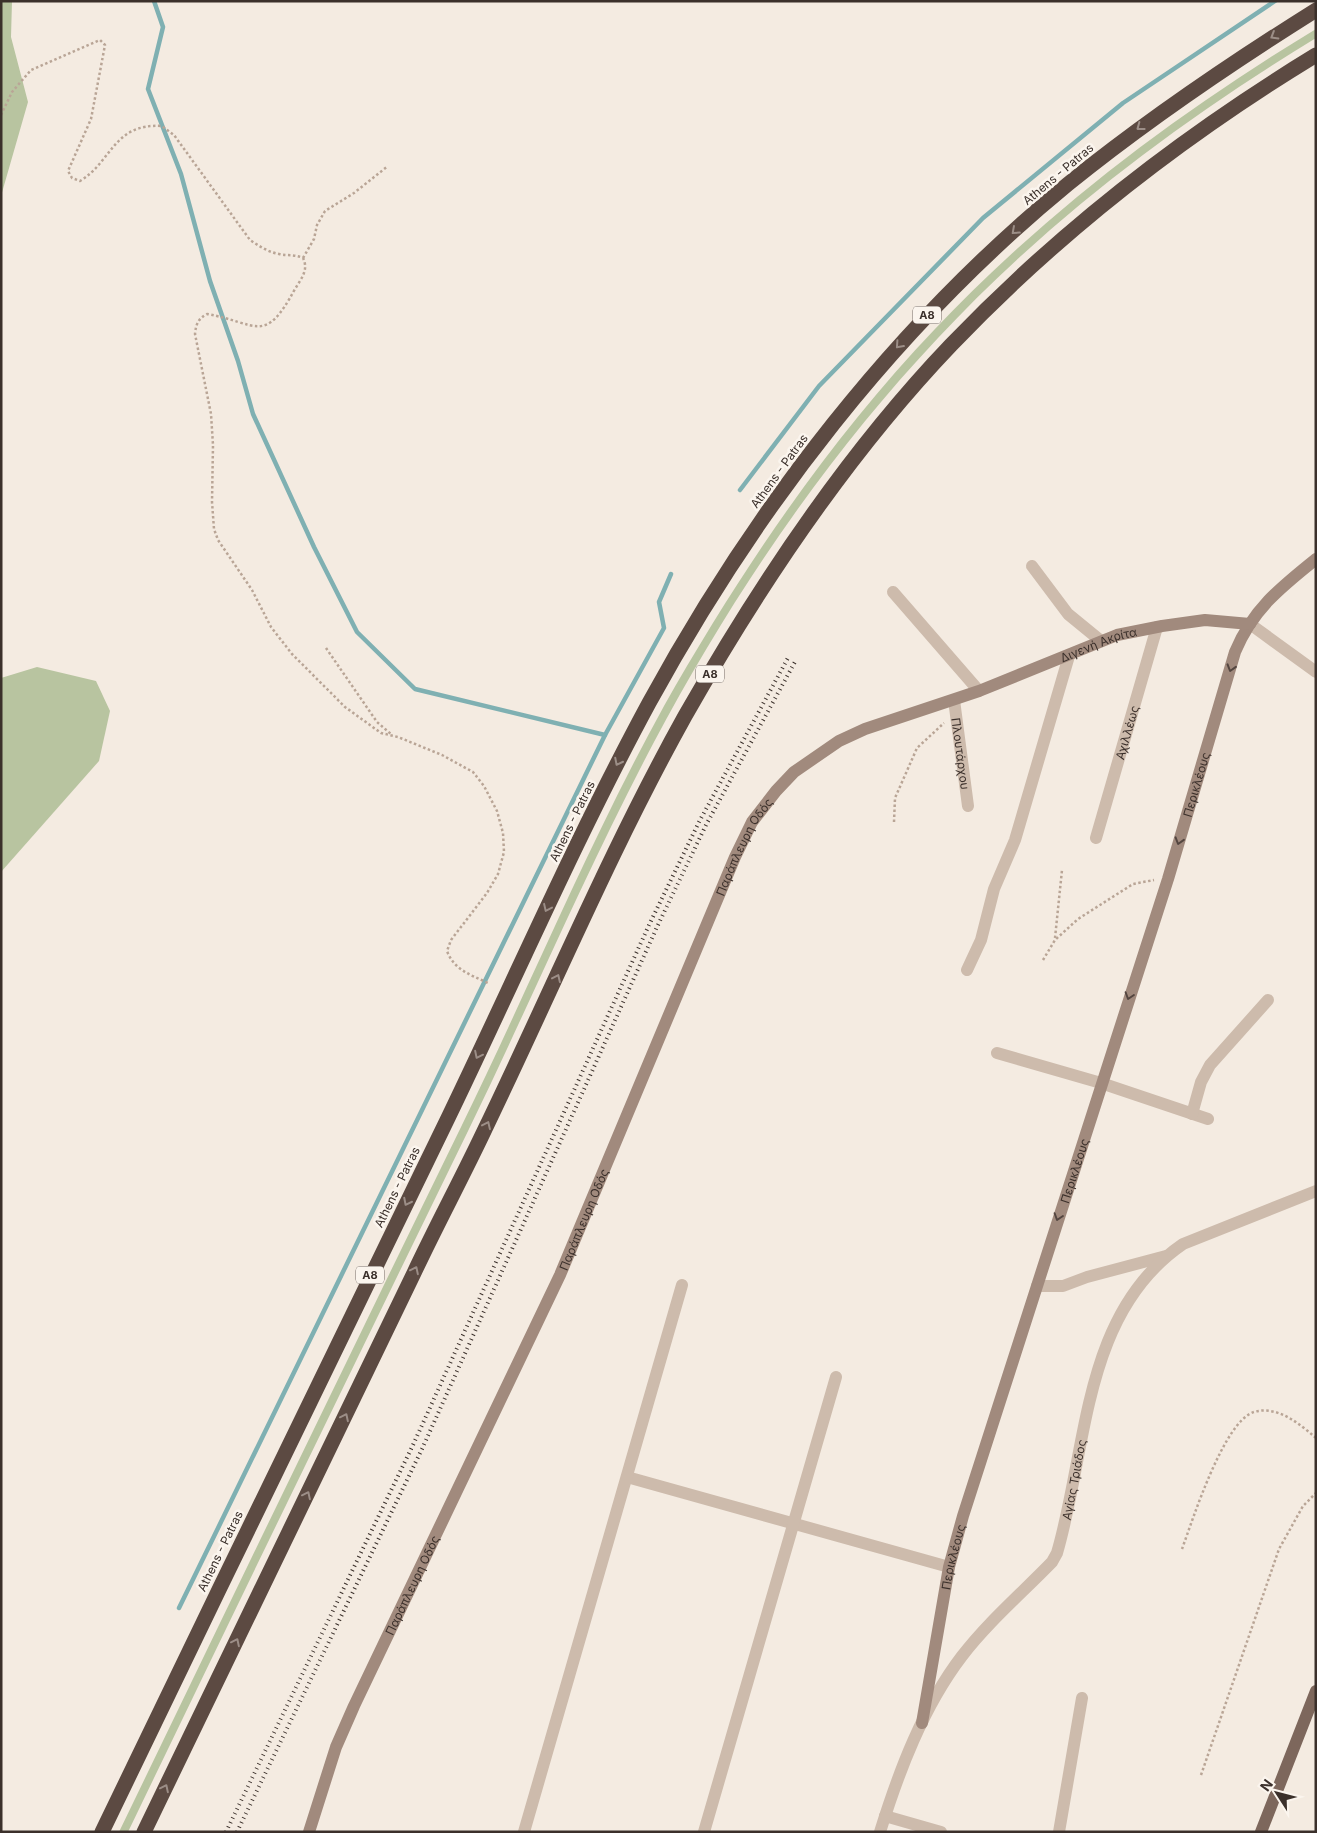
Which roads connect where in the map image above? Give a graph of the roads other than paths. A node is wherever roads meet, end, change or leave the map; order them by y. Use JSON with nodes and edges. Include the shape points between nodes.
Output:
{"nodes":[{"id":1,"x":1316,"y":10,"type":"edge"},
{"id":2,"x":1316,"y":55,"type":"edge"},
{"id":3,"x":1316,"y":559,"type":"edge"},
{"id":4,"x":1032,"y":566,"type":"dead end"},
{"id":5,"x":893,"y":592,"type":"dead end"},
{"id":6,"x":1250,"y":624,"type":"junction"},
{"id":7,"x":1157,"y":627,"type":"junction"},
{"id":8,"x":1101,"y":641,"type":"junction"},
{"id":9,"x":1069,"y":656,"type":"junction"},
{"id":10,"x":1316,"y":672,"type":"edge"},
{"id":11,"x":979,"y":691,"type":"junction"},
{"id":12,"x":954,"y":700,"type":"junction"},
{"id":13,"x":968,"y":806,"type":"dead end"},
{"id":14,"x":1096,"y":838,"type":"dead end"},
{"id":15,"x":967,"y":970,"type":"dead end"},
{"id":16,"x":1268,"y":1000,"type":"dead end"},
{"id":17,"x":997,"y":1053,"type":"dead end"},
{"id":18,"x":1101,"y":1083,"type":"junction"},
{"id":19,"x":1192,"y":1114,"type":"junction"},
{"id":20,"x":1208,"y":1119,"type":"dead end"},
{"id":21,"x":1316,"y":1191,"type":"edge"},
{"id":22,"x":1166,"y":1256,"type":"junction"},
{"id":23,"x":682,"y":1285,"type":"dead end"},
{"id":24,"x":1037,"y":1286,"type":"junction"},
{"id":25,"x":836,"y":1377,"type":"dead end"},
{"id":26,"x":627,"y":1477,"type":"junction"},
{"id":27,"x":793,"y":1523,"type":"junction"},
{"id":28,"x":948,"y":1567,"type":"junction"},
{"id":29,"x":1316,"y":1691,"type":"edge"},
{"id":30,"x":1082,"y":1698,"type":"dead end"},
{"id":31,"x":922,"y":1723,"type":"junction"},
{"id":32,"x":885,"y":1816,"type":"junction"},
{"id":33,"x":102,"y":1832,"type":"edge"},
{"id":34,"x":144,"y":1832,"type":"edge"},
{"id":35,"x":309,"y":1832,"type":"edge"},
{"id":36,"x":524,"y":1832,"type":"edge"},
{"id":37,"x":704,"y":1832,"type":"edge"},
{"id":38,"x":880,"y":1832,"type":"edge"},
{"id":39,"x":941,"y":1832,"type":"edge"},
{"id":40,"x":1059,"y":1832,"type":"edge"},
{"id":41,"x":1261,"y":1832,"type":"edge"}],
"edges":[{"from":1,"to":33,"type":"highway","name":"Athens - Patras","number":"Α8","one_way":true,"via":[[1222,70],[1125,139],[1064,187],[977,265],[902,342],[846,406],[753,533],[670,666],[597,802],[449,1116]]},
{"from":34,"to":2,"type":"highway","number":"Α8","one_way":true,"via":[[632,818],[684,718],[760,592],[851,462],[937,361],[1004,292],[1148,169]]},
{"from":3,"to":6,"type":"main road","via":[[1284,583]]},
{"from":4,"to":8,"type":"street","via":[[1068,614]]},
{"from":5,"to":11,"type":"street"},
{"from":6,"to":7,"type":"main road","name":"Διγενή Ακρίτα","via":[[1205,620]]},
{"from":6,"to":10,"type":"street"},
{"from":6,"to":18,"type":"main road","name":"Περικλέους","one_way":true,"via":[[1236,652],[1168,879]]},
{"from":7,"to":8,"type":"main road","name":"Διγενή Ακρίτα"},
{"from":7,"to":14,"type":"street","name":"Αχιλλέως"},
{"from":8,"to":9,"type":"main road","name":"Διγενή Ακρίτα"},
{"from":9,"to":11,"type":"main road","name":"Διγενή Ακρίτα"},
{"from":9,"to":15,"type":"street","via":[[1015,840],[994,889],[980,940]]},
{"from":11,"to":12,"type":"main road","name":"Διγενή Ακρίτα"},
{"from":12,"to":13,"type":"street","name":"Πλουτάρχου"},
{"from":12,"to":35,"type":"main road","name":"Παράπλευρη Οδός","via":[[839,741],[794,772],[752,822],[560,1275],[336,1747]]},
{"from":16,"to":19,"type":"street","via":[[1210,1065],[1201,1082]]},
{"from":17,"to":18,"type":"street"},
{"from":18,"to":19,"type":"street"},
{"from":18,"to":24,"type":"main road","name":"Περικλέους","one_way":true},
{"from":19,"to":20,"type":"street"},
{"from":21,"to":22,"type":"street","name":"Αγίας Τριάδος","via":[[1206,1234]]},
{"from":22,"to":24,"type":"street","via":[[1063,1286]]},
{"from":22,"to":31,"type":"street","name":"Αγίας Τριάδος","via":[[1142,1280],[1112,1330],[1087,1416],[1057,1553],[962,1656]]},
{"from":23,"to":26,"type":"street"},
{"from":24,"to":28,"type":"main road","name":"Περικλέους"},
{"from":25,"to":27,"type":"street"},
{"from":26,"to":27,"type":"street"},
{"from":26,"to":36,"type":"street"},
{"from":27,"to":28,"type":"street"},
{"from":27,"to":37,"type":"street"},
{"from":28,"to":31,"type":"main road","name":"Περικλέους"},
{"from":29,"to":41,"type":"main road"},
{"from":30,"to":40,"type":"street"},
{"from":31,"to":32,"type":"street","name":"Αγίας Τριάδος"},
{"from":32,"to":38,"type":"street","name":"Αγίας Τριάδος"},
{"from":32,"to":39,"type":"street"}]}
